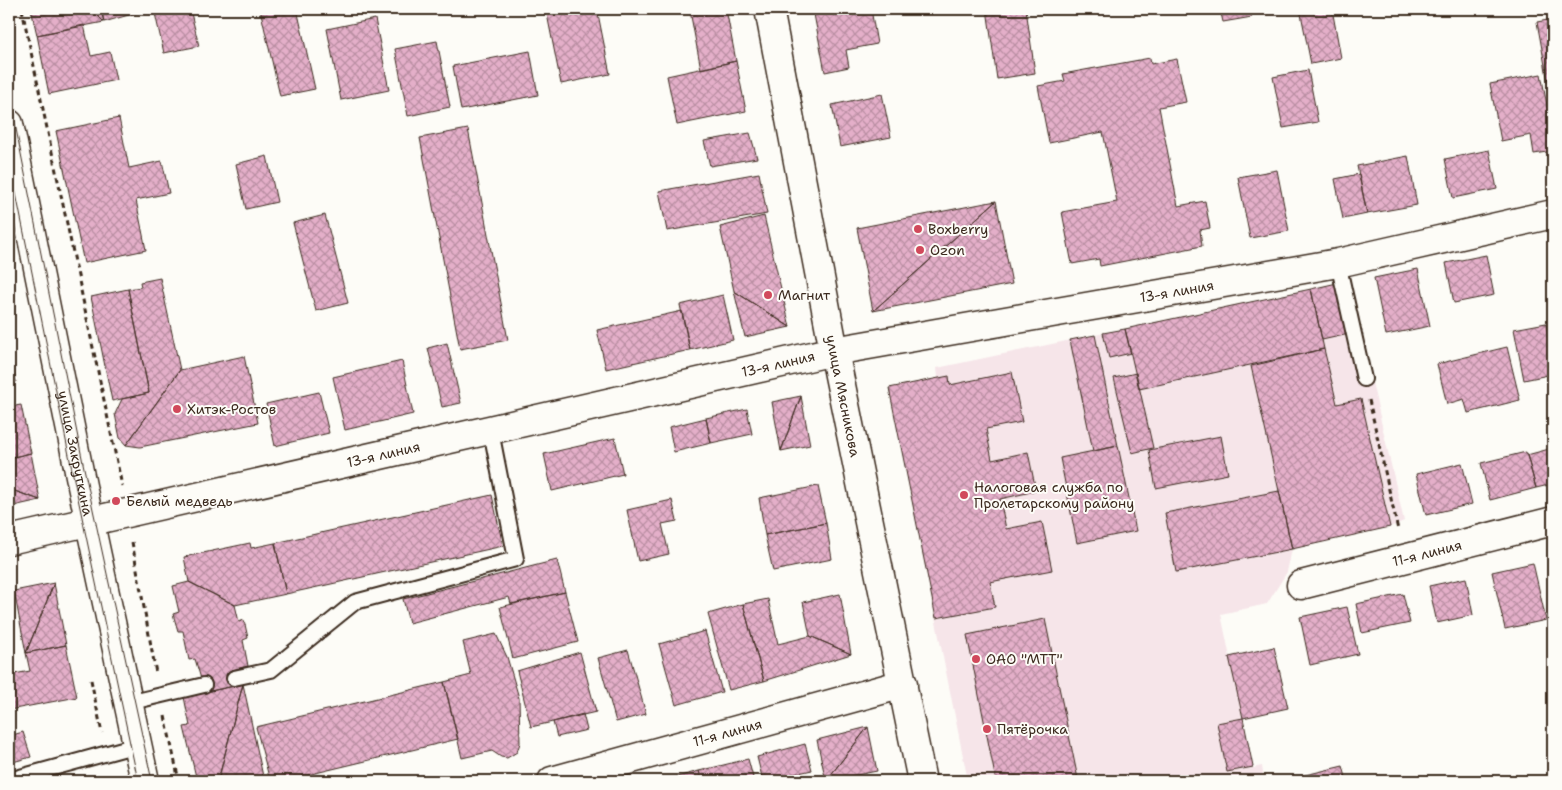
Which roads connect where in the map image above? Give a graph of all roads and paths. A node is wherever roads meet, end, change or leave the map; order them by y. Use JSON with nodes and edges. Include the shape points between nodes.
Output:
{"nodes":[{"id":1,"x":22,"y":9,"type":"edge"},
{"id":2,"x":769,"y":9,"type":"edge"},
{"id":3,"x":9,"y":124,"type":"edge"},
{"id":4,"x":1553,"y":214,"type":"edge"},
{"id":5,"x":1338,"y":263,"type":"junction"},
{"id":6,"x":834,"y":351,"type":"junction"},
{"id":7,"x":1364,"y":379,"type":"joint"},
{"id":8,"x":491,"y":431,"type":"junction"},
{"id":9,"x":127,"y":512,"type":"junction"},
{"id":10,"x":90,"y":520,"type":"junction"},
{"id":11,"x":1553,"y":520,"type":"edge"},
{"id":12,"x":9,"y":540,"type":"edge"},
{"id":13,"x":1405,"y":560,"type":"junction"},
{"id":14,"x":1301,"y":585,"type":"dead end"},
{"id":15,"x":234,"y":678,"type":"dead end"},
{"id":16,"x":903,"y":684,"type":"junction"},
{"id":17,"x":204,"y":685,"type":"dead end"},
{"id":18,"x":160,"y":695,"type":"junction"},
{"id":19,"x":128,"y":703,"type":"junction"},
{"id":20,"x":137,"y":745,"type":"junction"},
{"id":21,"x":9,"y":780,"type":"edge"},
{"id":22,"x":145,"y":781,"type":"edge"},
{"id":23,"x":179,"y":781,"type":"edge"},
{"id":24,"x":552,"y":781,"type":"edge"},
{"id":25,"x":922,"y":781,"type":"edge"}],
"edges":[{"from":1,"to":9,"type":"path"},
{"from":2,"to":6,"type":"street","name":"улица Мясникова"},
{"from":3,"to":10,"type":"street","name":"улица Закруткина"},
{"from":4,"to":5,"type":"street","name":"13-я линия"},
{"from":5,"to":6,"type":"street","name":"13-я линия"},
{"from":5,"to":7,"type":"lane"},
{"from":6,"to":8,"type":"street","name":"13-я линия"},
{"from":6,"to":16,"type":"street","name":"улица Мясникова"},
{"from":7,"to":13,"type":"path"},
{"from":8,"to":9,"type":"street","name":"13-я линия"},
{"from":8,"to":15,"type":"lane","via":[[516,559],[355,602],[271,670]]},
{"from":9,"to":10,"type":"street","name":"13-я линия"},
{"from":9,"to":18,"type":"path"},
{"from":10,"to":12,"type":"street","name":"13-я линия"},
{"from":10,"to":19,"type":"street","name":"улица Закруткина"},
{"from":11,"to":13,"type":"street","name":"11-я линия"},
{"from":13,"to":14,"type":"street","name":"11-я линия"},
{"from":16,"to":24,"type":"street","name":"11-я линия"},
{"from":16,"to":25,"type":"street","name":"улица Мясникова"},
{"from":17,"to":18,"type":"lane"},
{"from":18,"to":19,"type":"lane"},
{"from":18,"to":23,"type":"path"},
{"from":19,"to":20,"type":"street","name":"улица Закруткина"},
{"from":20,"to":21,"type":"lane"},
{"from":20,"to":22,"type":"street","name":"улица Закруткина"}]}
